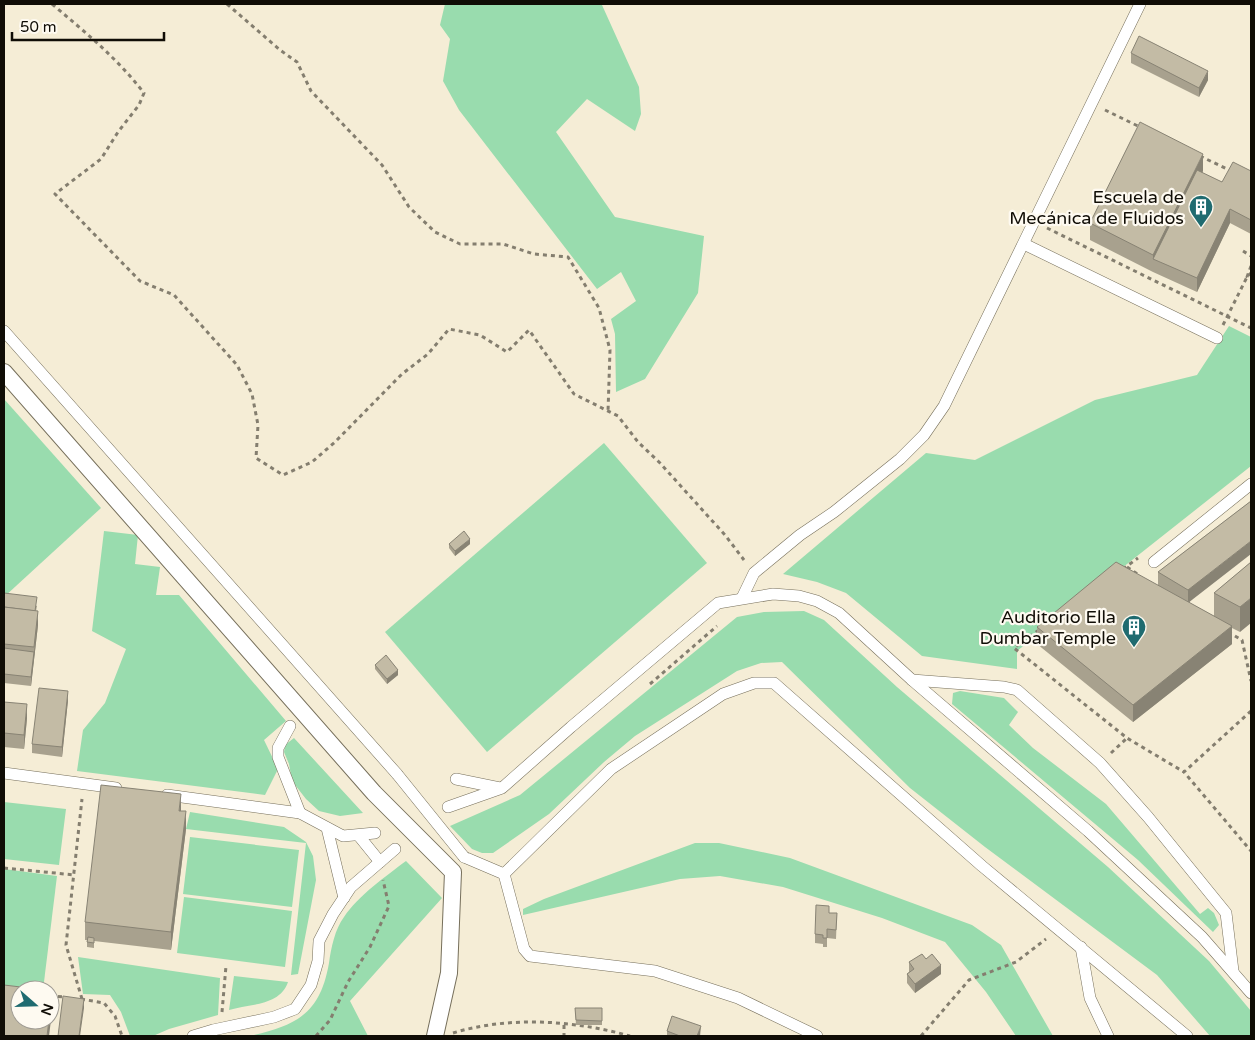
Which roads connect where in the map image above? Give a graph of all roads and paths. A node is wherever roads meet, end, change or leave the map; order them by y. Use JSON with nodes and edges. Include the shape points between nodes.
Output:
{"nodes":[{"id":1,"x":52,"y":4,"type":"edge"},
{"id":2,"x":227,"y":4,"type":"edge"},
{"id":3,"x":1140,"y":4,"type":"edge"},
{"id":4,"x":1091,"y":103,"type":"junction"},
{"id":5,"x":1147,"y":130,"type":"edge"},
{"id":6,"x":1197,"y":154,"type":"edge"},
{"id":7,"x":1231,"y":171,"type":"edge"},
{"id":8,"x":1045,"y":227,"type":"dead end"},
{"id":9,"x":1024,"y":244,"type":"junction"},
{"id":10,"x":1243,"y":251,"type":"dead end"},
{"id":11,"x":1251,"y":256,"type":"edge"},
{"id":12,"x":1251,"y":266,"type":"edge"},
{"id":13,"x":1251,"y":273,"type":"edge"},
{"id":14,"x":1247,"y":277,"type":"junction"},
{"id":15,"x":1251,"y":279,"type":"edge"},
{"id":16,"x":1228,"y":316,"type":"junction"},
{"id":17,"x":1251,"y":328,"type":"edge"},
{"id":18,"x":4,"y":331,"type":"edge"},
{"id":19,"x":1217,"y":338,"type":"joint"},
{"id":20,"x":4,"y":372,"type":"edge"},
{"id":21,"x":608,"y":412,"type":"junction"},
{"id":22,"x":1251,"y":484,"type":"edge"},
{"id":23,"x":1142,"y":555,"type":"dead end"},
{"id":24,"x":1154,"y":562,"type":"dead end"},
{"id":25,"x":1127,"y":567,"type":"junction"},
{"id":26,"x":1119,"y":572,"type":"edge"},
{"id":27,"x":754,"y":573,"type":"junction"},
{"id":28,"x":1142,"y":578,"type":"edge"},
{"id":29,"x":742,"y":598,"type":"junction"},
{"id":30,"x":1046,"y":625,"type":"edge"},
{"id":31,"x":1226,"y":631,"type":"edge"},
{"id":32,"x":912,"y":680,"type":"junction"},
{"id":33,"x":1251,"y":681,"type":"edge"},
{"id":34,"x":1251,"y":711,"type":"edge"},
{"id":35,"x":290,"y":726,"type":"dead end"},
{"id":36,"x":1127,"y":738,"type":"junction"},
{"id":37,"x":1100,"y":763,"type":"junction"},
{"id":38,"x":1184,"y":772,"type":"junction"},
{"id":39,"x":4,"y":773,"type":"edge"},
{"id":40,"x":456,"y":779,"type":"dead end"},
{"id":41,"x":502,"y":788,"type":"junction"},
{"id":42,"x":132,"y":790,"type":"edge"},
{"id":43,"x":152,"y":793,"type":"edge"},
{"id":44,"x":83,"y":796,"type":"dead end"},
{"id":45,"x":448,"y":807,"type":"dead end"},
{"id":46,"x":300,"y":813,"type":"junction"},
{"id":47,"x":327,"y":828,"type":"junction"},
{"id":48,"x":375,"y":833,"type":"dead end"},
{"id":49,"x":359,"y":836,"type":"junction"},
{"id":50,"x":395,"y":849,"type":"dead end"},
{"id":51,"x":1251,"y":852,"type":"edge"},
{"id":52,"x":380,"y":862,"type":"junction"},
{"id":53,"x":4,"y":868,"type":"edge"},
{"id":54,"x":504,"y":874,"type":"junction"},
{"id":55,"x":75,"y":875,"type":"junction"},
{"id":56,"x":383,"y":880,"type":"dead end"},
{"id":57,"x":344,"y":898,"type":"junction"},
{"id":58,"x":1059,"y":929,"type":"junction"},
{"id":59,"x":1081,"y":947,"type":"junction"},
{"id":60,"x":226,"y":966,"type":"dead end"},
{"id":61,"x":1233,"y":971,"type":"junction"},
{"id":62,"x":1251,"y":993,"type":"edge"},
{"id":63,"x":60,"y":997,"type":"edge"},
{"id":64,"x":68,"y":998,"type":"edge"},
{"id":65,"x":77,"y":998,"type":"edge"},
{"id":66,"x":82,"y":1000,"type":"junction"},
{"id":67,"x":222,"y":1018,"type":"dead end"},
{"id":68,"x":564,"y":1025,"type":"junction"},
{"id":69,"x":122,"y":1036,"type":"edge"},
{"id":70,"x":193,"y":1036,"type":"edge"},
{"id":71,"x":316,"y":1036,"type":"edge"},
{"id":72,"x":435,"y":1036,"type":"edge"},
{"id":73,"x":444,"y":1036,"type":"edge"},
{"id":74,"x":564,"y":1036,"type":"edge"},
{"id":75,"x":630,"y":1036,"type":"edge"},
{"id":76,"x":817,"y":1036,"type":"edge"},
{"id":77,"x":921,"y":1036,"type":"edge"},
{"id":78,"x":1108,"y":1036,"type":"edge"},
{"id":79,"x":1187,"y":1036,"type":"edge"}],
"edges":[{"from":1,"to":21,"type":"path","via":[[105,48],[144,93],[101,160],[55,194],[140,282],[174,295],[237,365],[252,394],[258,425],[256,458],[283,475],[312,462],[402,374],[428,354],[449,329],[480,335],[507,352],[529,330],[574,394]]},
{"from":2,"to":21,"type":"path","via":[[297,62],[312,91],[382,165],[409,207],[435,232],[460,244],[503,244],[534,254],[568,258],[599,308],[610,350]]},
{"from":3,"to":4,"type":"lane"},
{"from":4,"to":5,"type":"path"},
{"from":4,"to":9,"type":"lane"},
{"from":6,"to":7,"type":"path"},
{"from":8,"to":16,"type":"path"},
{"from":9,"to":19,"type":"lane"},
{"from":9,"to":27,"type":"lane","via":[[962,373],[924,435],[900,460]]},
{"from":10,"to":11,"type":"path"},
{"from":12,"to":14,"type":"path"},
{"from":13,"to":14,"type":"path"},
{"from":14,"to":15,"type":"path"},
{"from":14,"to":16,"type":"path"},
{"from":16,"to":17,"type":"path"},
{"from":16,"to":19,"type":"path"},
{"from":18,"to":54,"type":"lane","bridge":true,"via":[[397,774],[464,857]]},
{"from":20,"to":72,"type":"street","via":[[374,793],[453,872],[449,972]]},
{"from":21,"to":27,"type":"path","via":[[618,416],[638,442],[725,535]]},
{"from":22,"to":24,"type":"lane"},
{"from":23,"to":25,"type":"path"},
{"from":25,"to":26,"type":"path"},
{"from":25,"to":28,"type":"path"},
{"from":27,"to":29,"type":"lane"},
{"from":29,"to":32,"type":"lane","via":[[773,594],[817,601],[839,613]]},
{"from":29,"to":41,"type":"lane","via":[[718,603]]},
{"from":30,"to":36,"type":"path","via":[[1014,648]]},
{"from":31,"to":33,"type":"path","via":[[1242,640]]},
{"from":32,"to":37,"type":"lane","via":[[1017,690]]},
{"from":32,"to":61,"type":"lane","via":[[1088,831],[1202,937]]},
{"from":34,"to":38,"type":"path"},
{"from":35,"to":46,"type":"lane","via":[[278,748],[278,757]]},
{"from":36,"to":37,"type":"path"},
{"from":36,"to":38,"type":"path"},
{"from":37,"to":61,"type":"lane","via":[[1226,914]]},
{"from":38,"to":51,"type":"path"},
{"from":39,"to":42,"type":"lane"},
{"from":40,"to":41,"type":"lane"},
{"from":41,"to":45,"type":"lane"},
{"from":43,"to":46,"type":"lane"},
{"from":44,"to":55,"type":"path"},
{"from":46,"to":47,"type":"lane"},
{"from":47,"to":49,"type":"lane","via":[[343,836]]},
{"from":47,"to":57,"type":"lane"},
{"from":48,"to":49,"type":"lane"},
{"from":49,"to":52,"type":"lane"},
{"from":50,"to":52,"type":"lane"},
{"from":52,"to":57,"type":"lane","via":[[351,887]]},
{"from":53,"to":55,"type":"path"},
{"from":54,"to":58,"type":"lane","via":[[610,769],[723,694],[754,683],[774,683],[982,866]]},
{"from":54,"to":76,"type":"lane","via":[[524,949],[530,956],[655,971],[738,998]]},
{"from":55,"to":66,"type":"path","via":[[66,945]]},
{"from":56,"to":71,"type":"path","via":[[389,906],[330,1020]]},
{"from":57,"to":70,"type":"lane","via":[[319,941],[318,961],[311,985],[294,1009],[274,1017]]},
{"from":58,"to":59,"type":"lane"},
{"from":58,"to":77,"type":"path","via":[[1016,962],[969,980]]},
{"from":59,"to":78,"type":"lane","via":[[1090,998]]},
{"from":59,"to":79,"type":"lane"},
{"from":60,"to":67,"type":"path"},
{"from":61,"to":62,"type":"lane"},
{"from":63,"to":64,"type":"path"},
{"from":65,"to":66,"type":"path"},
{"from":66,"to":69,"type":"path","via":[[104,1003],[115,1016]]},
{"from":68,"to":73,"type":"path","via":[[541,1022],[482,1024]]},
{"from":68,"to":74,"type":"path"},
{"from":68,"to":75,"type":"path"}]}
